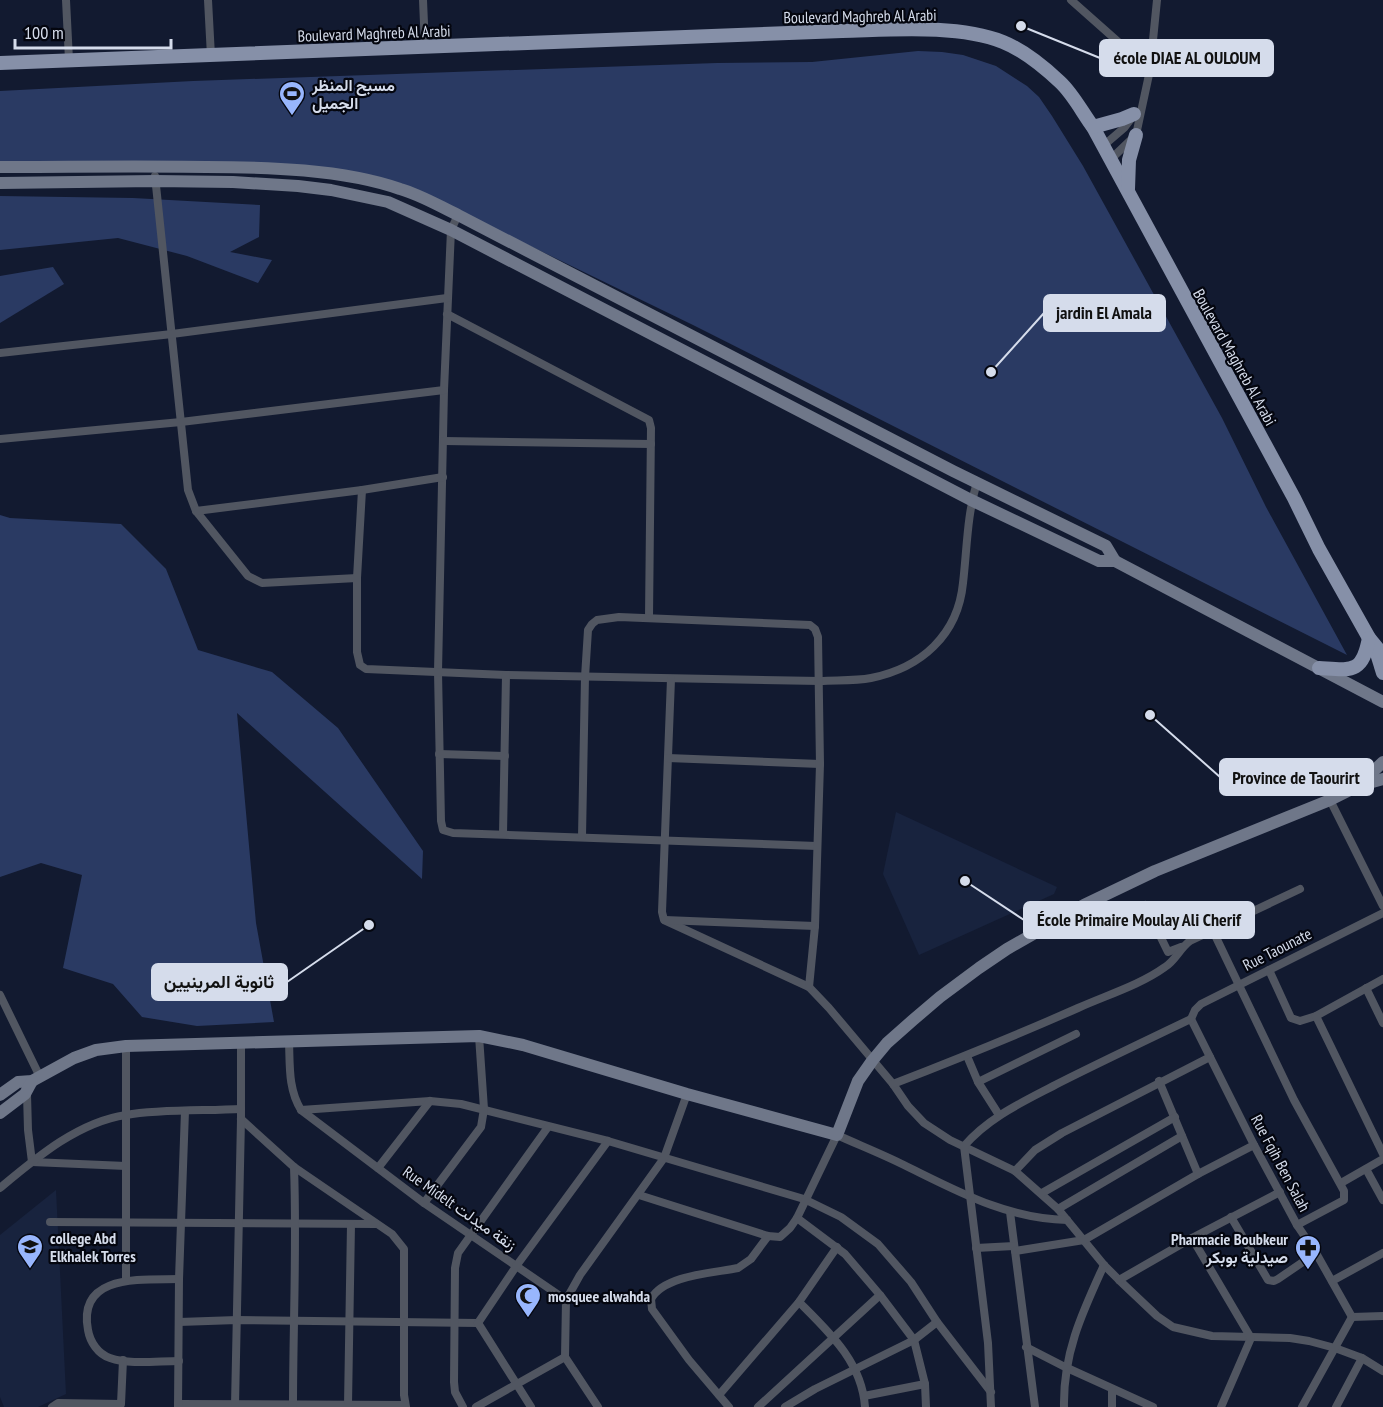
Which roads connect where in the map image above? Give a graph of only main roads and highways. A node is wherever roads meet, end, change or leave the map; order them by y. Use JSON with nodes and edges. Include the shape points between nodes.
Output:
{"nodes":[{"id":1,"x":0,"y":63,"type":"edge"},
{"id":2,"x":1134,"y":114,"type":"road end"},
{"id":3,"x":1093,"y":127,"type":"junction"},
{"id":4,"x":1136,"y":135,"type":"road end"},
{"id":5,"x":1127,"y":191,"type":"junction"},
{"id":6,"x":1376,"y":647,"type":"edge"},
{"id":7,"x":1318,"y":668,"type":"road end"},
{"id":8,"x":1383,"y":673,"type":"edge"}],
"edges":[{"from":1,"to":3,"type":"main road","name":"Boulevard Maghreb Al Arabi","via":[[916,29],[972,34],[1004,42],[1061,83]]},
{"from":2,"to":3,"type":"main road"},
{"from":3,"to":5,"type":"main road","name":"Boulevard Maghreb Al Arabi"},
{"from":4,"to":5,"type":"main road"},
{"from":5,"to":6,"type":"main road","name":"Boulevard Maghreb Al Arabi"},
{"from":6,"to":7,"type":"main road","via":[[1357,665]]},
{"from":6,"to":8,"type":"main road","name":"Boulevard Maghreb Al Arabi"}]}
